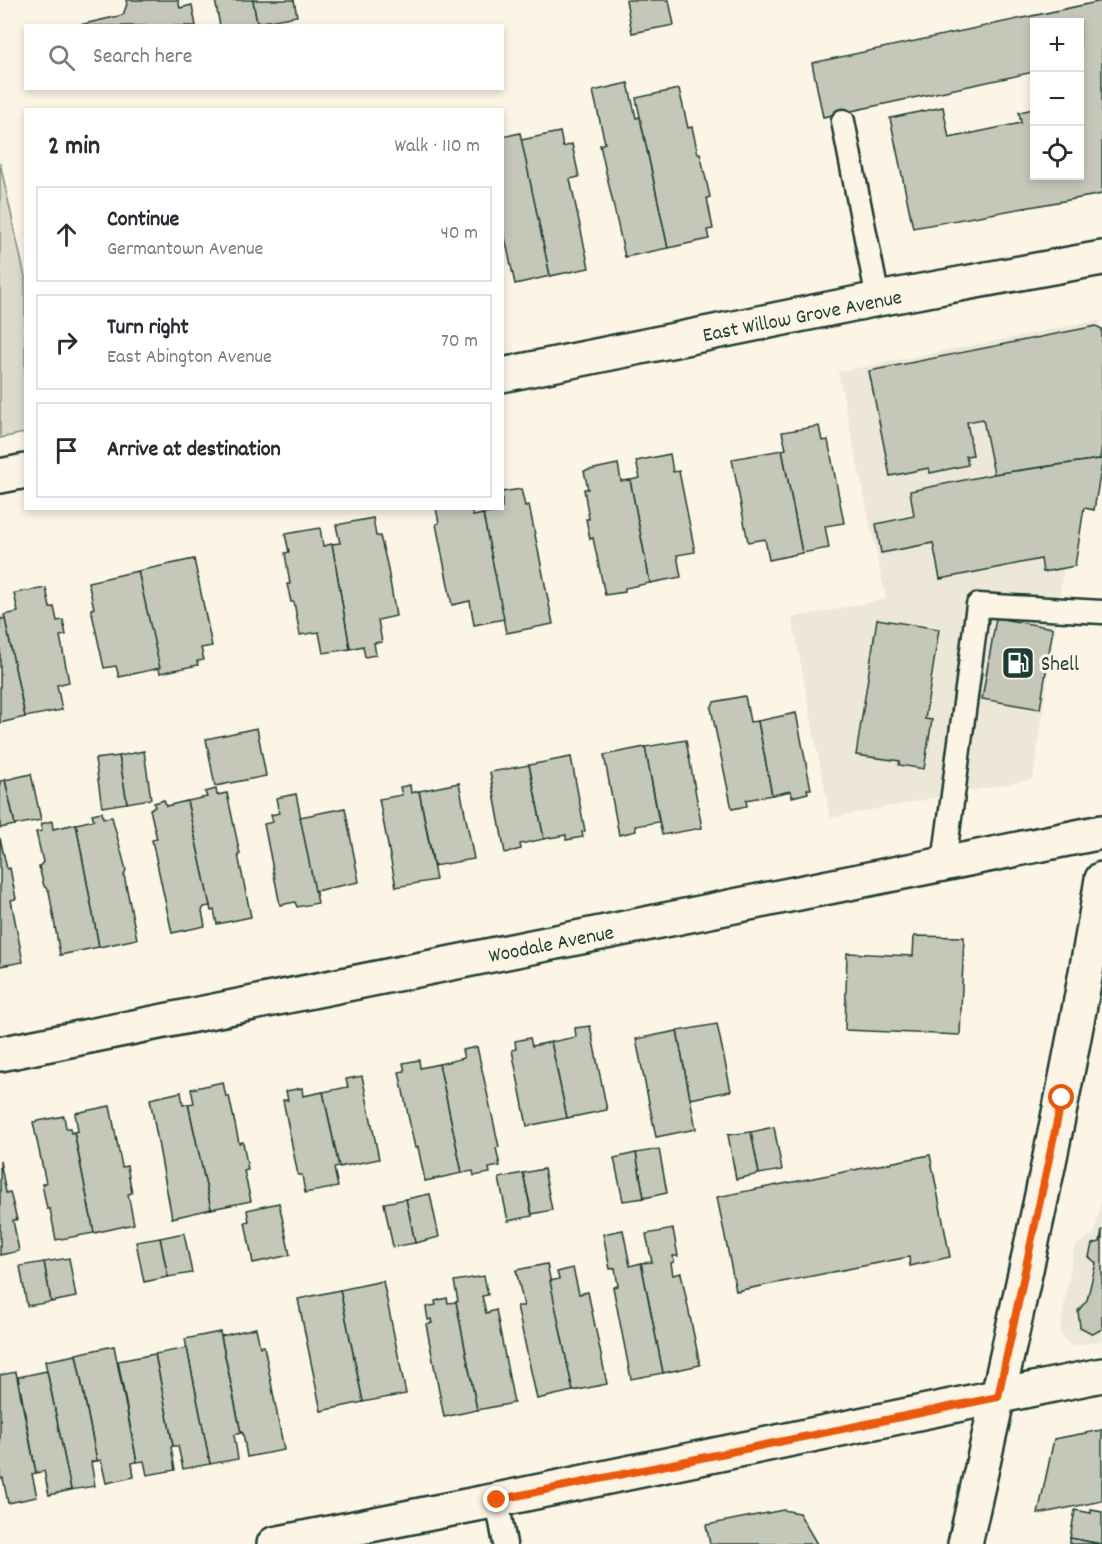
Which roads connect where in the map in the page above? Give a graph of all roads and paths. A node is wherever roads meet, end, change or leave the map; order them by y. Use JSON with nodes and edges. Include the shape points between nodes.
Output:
{"nodes":[{"id":1,"x":843,"y":121,"type":"dead end"},
{"id":2,"x":1102,"y":258,"type":"edge"},
{"id":3,"x":878,"y":299,"type":"junction"},
{"id":4,"x":504,"y":375,"type":"edge"},
{"id":5,"x":24,"y":471,"type":"edge"},
{"id":6,"x":0,"y":476,"type":"edge"},
{"id":7,"x":1102,"y":612,"type":"edge"},
{"id":8,"x":1102,"y":832,"type":"edge"},
{"id":9,"x":944,"y":863,"type":"junction"},
{"id":10,"x":1102,"y":879,"type":"edge"},
{"id":11,"x":0,"y":1054,"type":"edge"},
{"id":12,"x":1102,"y":1375,"type":"edge"},
{"id":13,"x":998,"y":1397,"type":"junction"},
{"id":14,"x":497,"y":1500,"type":"junction"},
{"id":15,"x":274,"y":1544,"type":"edge"},
{"id":16,"x":505,"y":1544,"type":"edge"},
{"id":17,"x":965,"y":1544,"type":"edge"}],
"edges":[{"from":1,"to":3,"type":"lane"},
{"from":2,"to":3,"type":"street","name":"East Willow Grove Avenue"},
{"from":3,"to":4,"type":"street","name":"East Willow Grove Avenue"},
{"from":5,"to":6,"type":"street"},
{"from":7,"to":9,"type":"lane","via":[[978,605]]},
{"from":8,"to":9,"type":"street","name":"Woodale Avenue"},
{"from":9,"to":11,"type":"street","name":"Woodale Avenue"},
{"from":10,"to":13,"type":"street","via":[[1082,1002]]},
{"from":12,"to":13,"type":"street"},
{"from":13,"to":14,"type":"street"},
{"from":13,"to":17,"type":"street"},
{"from":14,"to":15,"type":"street"},
{"from":14,"to":16,"type":"lane"}]}
